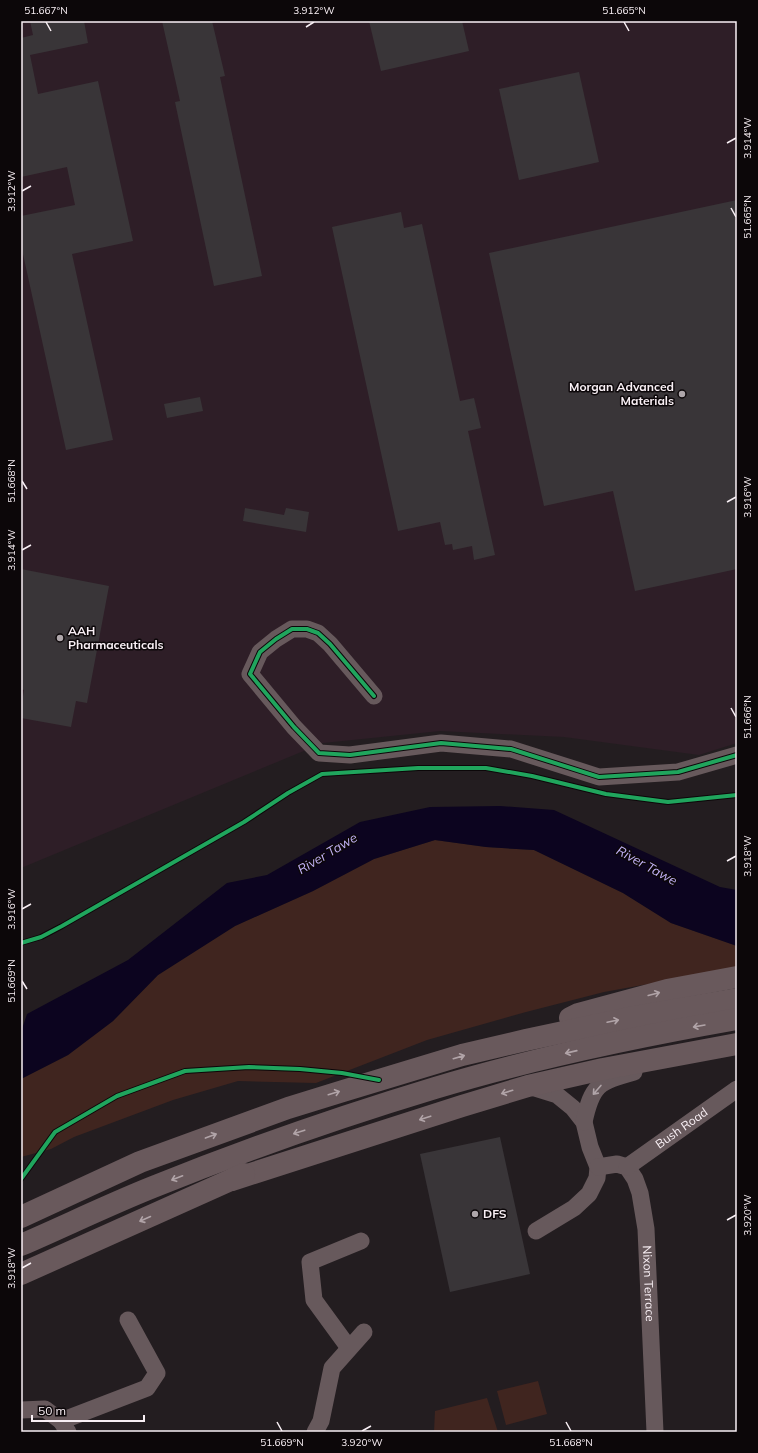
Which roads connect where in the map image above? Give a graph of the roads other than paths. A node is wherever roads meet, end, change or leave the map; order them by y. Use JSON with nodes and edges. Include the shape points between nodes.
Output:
{"nodes":[{"id":1,"x":374,"y":696,"type":"dead end"},
{"id":2,"x":737,"y":755,"type":"edge"},
{"id":3,"x":737,"y":977,"type":"edge"},
{"id":4,"x":737,"y":999,"type":"edge"},
{"id":5,"x":737,"y":1019,"type":"edge"},
{"id":6,"x":526,"y":1040,"type":"junction"},
{"id":7,"x":731,"y":1045,"type":"edge"},
{"id":8,"x":528,"y":1086,"type":"junction"},
{"id":9,"x":435,"y":1088,"type":"junction"},
{"id":10,"x":737,"y":1089,"type":"edge"},
{"id":11,"x":584,"y":1122,"type":"junction"},
{"id":12,"x":140,"y":1162,"type":"junction"},
{"id":13,"x":598,"y":1167,"type":"junction"},
{"id":14,"x":627,"y":1167,"type":"junction"},
{"id":15,"x":232,"y":1180,"type":"junction"},
{"id":16,"x":21,"y":1206,"type":"edge"},
{"id":17,"x":21,"y":1217,"type":"edge"},
{"id":18,"x":536,"y":1231,"type":"dead end"},
{"id":19,"x":361,"y":1241,"type":"dead end"},
{"id":20,"x":21,"y":1246,"type":"edge"},
{"id":21,"x":21,"y":1274,"type":"edge"},
{"id":22,"x":128,"y":1320,"type":"dead end"},
{"id":23,"x":364,"y":1332,"type":"dead end"},
{"id":24,"x":350,"y":1348,"type":"junction"},
{"id":25,"x":21,"y":1410,"type":"edge"},
{"id":26,"x":65,"y":1426,"type":"edge"},
{"id":27,"x":315,"y":1432,"type":"edge"},
{"id":28,"x":655,"y":1432,"type":"edge"}],
"edges":[{"from":1,"to":2,"type":"street","via":[[330,644],[318,633],[307,629],[292,629],[276,639],[260,652],[250,674],[319,753],[350,755],[441,743],[504,748],[599,777],[678,772]]},
{"from":6,"to":3,"type":"main road","one_way":true,"via":[[578,1014],[667,990]]},
{"from":6,"to":4,"type":"main road","one_way":true,"via":[[634,1016]]},
{"from":5,"to":9,"type":"main road","one_way":true,"via":[[535,1060]]},
{"from":12,"to":6,"type":"main road","one_way":true,"via":[[288,1108],[462,1056]]},
{"from":7,"to":8,"type":"main road"},
{"from":7,"to":11,"type":"street","one_way":true,"via":[[608,1080],[597,1088],[588,1102]]},
{"from":8,"to":11,"type":"street","via":[[557,1095],[573,1108]]},
{"from":8,"to":15,"type":"main road","one_way":true},
{"from":9,"to":15,"type":"main road"},
{"from":9,"to":20,"type":"main road","one_way":true,"via":[[292,1134],[152,1188]]},
{"from":10,"to":14,"type":"street","name":"Bush Road"},
{"from":11,"to":13,"type":"street"},
{"from":12,"to":16,"type":"main road"},
{"from":12,"to":17,"type":"main road"},
{"from":13,"to":14,"type":"street","via":[[617,1164]]},
{"from":13,"to":18,"type":"street","via":[[597,1178],[589,1194],[574,1208]]},
{"from":14,"to":28,"type":"street","name":"Nixon Terrace","via":[[640,1193],[646,1229]]},
{"from":15,"to":21,"type":"main road","one_way":true},
{"from":19,"to":24,"type":"street","via":[[310,1262],[314,1300]]},
{"from":22,"to":26,"type":"street","via":[[157,1373],[147,1388]]},
{"from":23,"to":24,"type":"street"},
{"from":24,"to":27,"type":"street","via":[[332,1368],[321,1421]]},
{"from":25,"to":26,"type":"street","via":[[44,1409]]}]}
